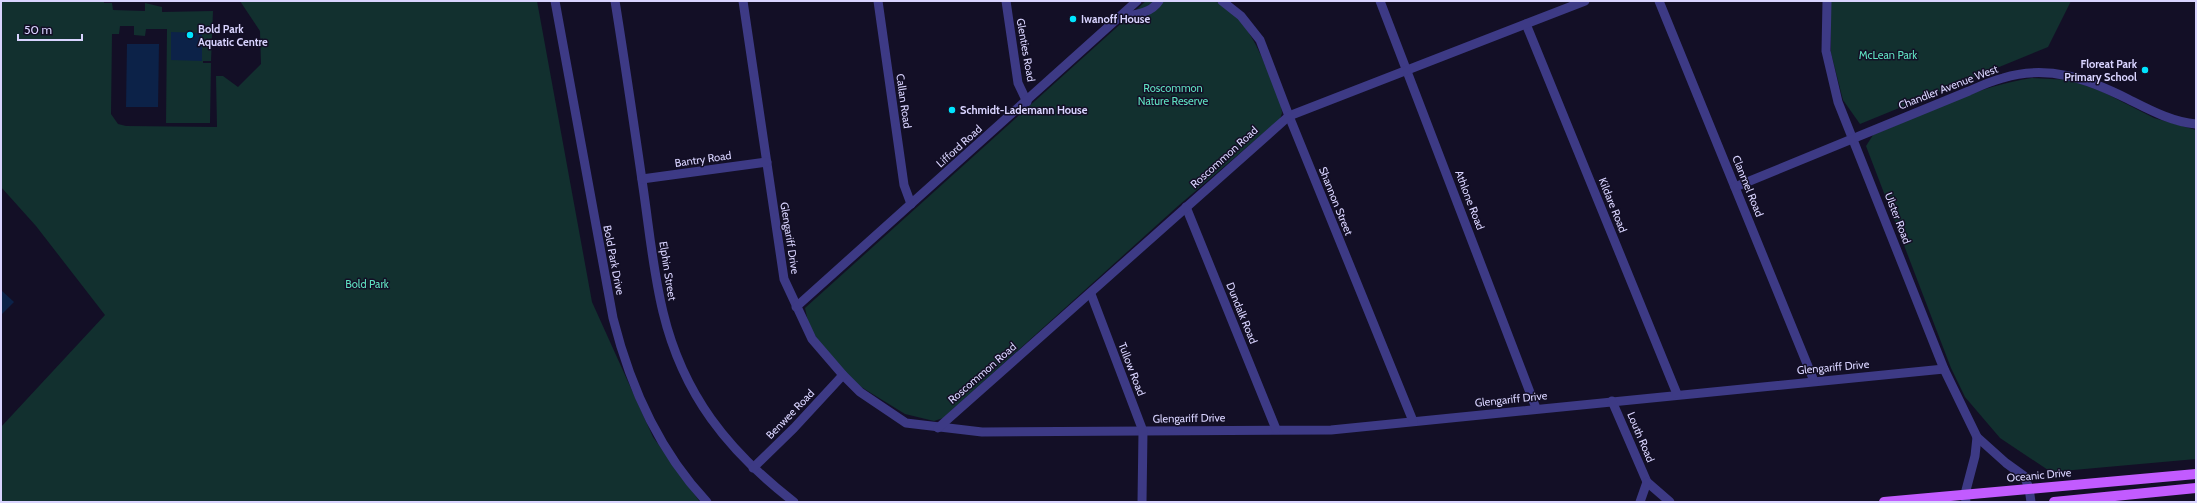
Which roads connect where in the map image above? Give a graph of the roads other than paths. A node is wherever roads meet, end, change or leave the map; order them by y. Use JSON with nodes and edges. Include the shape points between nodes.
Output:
{"nodes":[{"id":1,"x":555,"y":1,"type":"edge"},
{"id":2,"x":615,"y":1,"type":"edge"},
{"id":3,"x":742,"y":1,"type":"edge"},
{"id":4,"x":878,"y":1,"type":"edge"},
{"id":5,"x":1006,"y":1,"type":"edge"},
{"id":6,"x":1137,"y":1,"type":"edge"},
{"id":7,"x":1159,"y":1,"type":"edge"},
{"id":8,"x":1222,"y":1,"type":"edge"},
{"id":9,"x":1380,"y":1,"type":"edge"},
{"id":10,"x":1585,"y":1,"type":"edge"},
{"id":11,"x":1659,"y":1,"type":"edge"},
{"id":12,"x":1827,"y":1,"type":"edge"},
{"id":13,"x":1120,"y":17,"type":"junction"},
{"id":14,"x":1526,"y":24,"type":"junction"},
{"id":15,"x":1408,"y":70,"type":"junction"},
{"id":16,"x":1027,"y":102,"type":"junction"},
{"id":17,"x":1289,"y":116,"type":"junction"},
{"id":18,"x":2196,"y":124,"type":"edge"},
{"id":19,"x":1853,"y":138,"type":"junction"},
{"id":20,"x":767,"y":162,"type":"junction"},
{"id":21,"x":642,"y":179,"type":"junction"},
{"id":22,"x":1735,"y":187,"type":"junction"},
{"id":23,"x":911,"y":204,"type":"junction"},
{"id":24,"x":1186,"y":207,"type":"junction"},
{"id":25,"x":1091,"y":294,"type":"junction"},
{"id":26,"x":796,"y":307,"type":"junction"},
{"id":27,"x":1944,"y":369,"type":"junction"},
{"id":28,"x":844,"y":375,"type":"junction"},
{"id":29,"x":1814,"y":381,"type":"junction"},
{"id":30,"x":1677,"y":394,"type":"junction"},
{"id":31,"x":1612,"y":401,"type":"junction"},
{"id":32,"x":1536,"y":408,"type":"junction"},
{"id":33,"x":1413,"y":420,"type":"junction"},
{"id":34,"x":938,"y":428,"type":"junction"},
{"id":35,"x":1276,"y":429,"type":"junction"},
{"id":36,"x":1143,"y":431,"type":"junction"},
{"id":37,"x":1977,"y":437,"type":"junction"},
{"id":38,"x":753,"y":468,"type":"junction"},
{"id":39,"x":2196,"y":474,"type":"edge"},
{"id":40,"x":1647,"y":482,"type":"junction"},
{"id":41,"x":2029,"y":488,"type":"junction"},
{"id":42,"x":2196,"y":488,"type":"edge"},
{"id":43,"x":1966,"y":498,"type":"edge"},
{"id":44,"x":707,"y":502,"type":"edge"},
{"id":45,"x":794,"y":502,"type":"edge"},
{"id":46,"x":1142,"y":502,"type":"edge"},
{"id":47,"x":1640,"y":502,"type":"edge"},
{"id":48,"x":1670,"y":502,"type":"edge"},
{"id":49,"x":1884,"y":502,"type":"edge"},
{"id":50,"x":2031,"y":502,"type":"edge"},
{"id":51,"x":2054,"y":502,"type":"edge"}],
"edges":[{"from":1,"to":44,"type":"street","name":"Bold Park Drive","via":[[612,318],[623,359],[656,433],[679,468]]},
{"from":2,"to":21,"type":"street","name":"Elphin Street"},
{"from":3,"to":20,"type":"street","name":"Glengariff Drive"},
{"from":4,"to":23,"type":"street","name":"Callan Road","via":[[904,185]]},
{"from":5,"to":16,"type":"street","name":"Glenties Road","via":[[1018,83]]},
{"from":6,"to":13,"type":"street","name":"Lifford Road"},
{"from":7,"to":13,"type":"street","via":[[1155,7],[1144,12]]},
{"from":8,"to":17,"type":"street","name":"Shannon Street","via":[[1241,16],[1260,40]]},
{"from":9,"to":15,"type":"street","name":"Athlone Road"},
{"from":10,"to":14,"type":"street","name":"Roscommon Road"},
{"from":11,"to":22,"type":"street","name":"Clanmel Road"},
{"from":12,"to":19,"type":"street","name":"Ulster Road","via":[[1826,51],[1838,102]]},
{"from":13,"to":16,"type":"street","name":"Lifford Road"},
{"from":14,"to":15,"type":"street","name":"Roscommon Road"},
{"from":14,"to":30,"type":"street","name":"Kildare Road"},
{"from":15,"to":17,"type":"street","name":"Roscommon Road"},
{"from":15,"to":32,"type":"street","name":"Athlone Road"},
{"from":16,"to":23,"type":"street","name":"Lifford Road"},
{"from":17,"to":24,"type":"street","name":"Roscommon Road"},
{"from":17,"to":33,"type":"street","name":"Shannon Street"},
{"from":18,"to":19,"type":"street","name":"Chandler Avenue West","via":[[2150,111],[2090,82],[2063,74],[2032,73],[2003,78]]},
{"from":19,"to":22,"type":"street","name":"Chandler Avenue West"},
{"from":19,"to":27,"type":"street","name":"Ulster Road"},
{"from":20,"to":21,"type":"street","name":"Bantry Road"},
{"from":20,"to":26,"type":"street","name":"Glengariff Drive","via":[[784,279]]},
{"from":21,"to":38,"type":"street","name":"Elphin Street","via":[[660,298],[677,355],[709,417]]},
{"from":22,"to":29,"type":"street","name":"Clanmel Road"},
{"from":23,"to":26,"type":"street","name":"Lifford Road"},
{"from":24,"to":25,"type":"street","name":"Roscommon Road"},
{"from":24,"to":35,"type":"street","name":"Dundalk Road"},
{"from":25,"to":34,"type":"street","name":"Roscommon Road"},
{"from":25,"to":36,"type":"street","name":"Tullow Road"},
{"from":26,"to":28,"type":"street","name":"Glengariff Drive","via":[[812,338]]},
{"from":27,"to":29,"type":"street","name":"Glengariff Drive"},
{"from":27,"to":37,"type":"street","name":"Ulster Road"},
{"from":28,"to":34,"type":"street","name":"Glengariff Drive","via":[[860,392],[906,423]]},
{"from":28,"to":38,"type":"street","name":"Benwee Road"},
{"from":29,"to":30,"type":"street","name":"Glengariff Drive"},
{"from":30,"to":31,"type":"street","name":"Glengariff Drive"},
{"from":31,"to":32,"type":"street","name":"Glengariff Drive"},
{"from":31,"to":40,"type":"street","name":"Louth Road"},
{"from":32,"to":33,"type":"street","name":"Glengariff Drive"},
{"from":33,"to":35,"type":"street","name":"Glengariff Drive","via":[[1331,430]]},
{"from":34,"to":36,"type":"street","name":"Glengariff Drive","via":[[982,432]]},
{"from":35,"to":36,"type":"street","name":"Glengariff Drive"},
{"from":36,"to":46,"type":"street","name":"Tullow Road"},
{"from":37,"to":41,"type":"street","name":"Ulster Road","via":[[2024,476]]},
{"from":37,"to":43,"type":"street"},
{"from":38,"to":45,"type":"street","name":"Elphin Street"},
{"from":39,"to":41,"type":"main road","name":"Oceanic Drive"},
{"from":40,"to":47,"type":"street"},
{"from":40,"to":48,"type":"street","name":"Louth Road"},
{"from":41,"to":43,"type":"main road","name":"Oceanic Drive"},
{"from":41,"to":50,"type":"street","name":"Ulster Road"},
{"from":42,"to":51,"type":"main road"},
{"from":43,"to":49,"type":"main road","name":"Oceanic Drive"}]}
